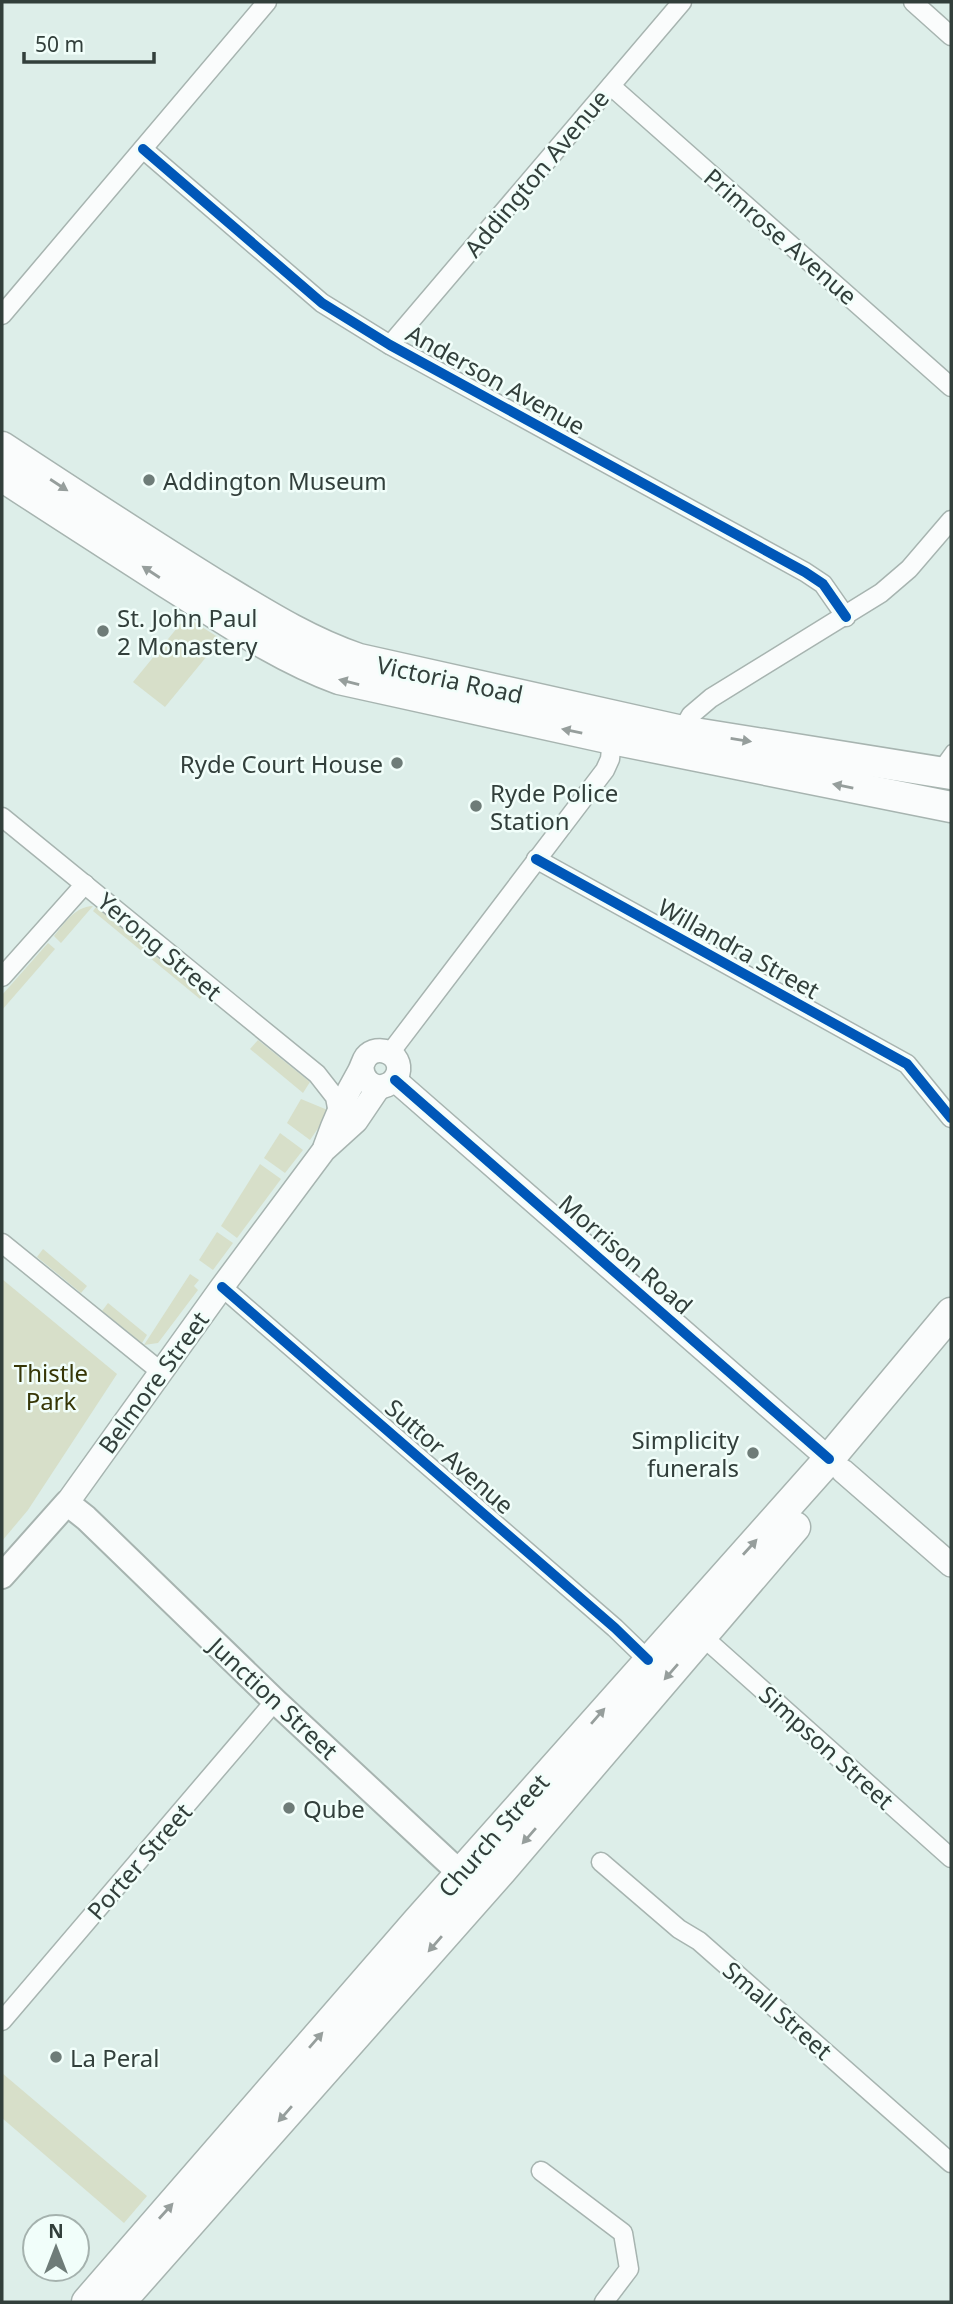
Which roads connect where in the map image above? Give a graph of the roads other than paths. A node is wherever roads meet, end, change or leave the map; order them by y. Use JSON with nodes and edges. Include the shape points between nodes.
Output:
{"nodes":[{"id":1,"x":267,"y":2,"type":"edge"},
{"id":2,"x":682,"y":2,"type":"edge"},
{"id":3,"x":912,"y":2,"type":"edge"},
{"id":4,"x":951,"y":36,"type":"edge"},
{"id":5,"x":611,"y":86,"type":"junction"},
{"id":6,"x":143,"y":149,"type":"junction"},
{"id":7,"x":2,"y":314,"type":"edge"},
{"id":8,"x":390,"y":345,"type":"junction"},
{"id":9,"x":951,"y":387,"type":"edge"},
{"id":10,"x":2,"y":447,"type":"edge"},
{"id":11,"x":2,"y":476,"type":"edge"},
{"id":12,"x":951,"y":520,"type":"edge"},
{"id":13,"x":846,"y":617,"type":"junction"},
{"id":14,"x":682,"y":731,"type":"junction"},
{"id":15,"x":612,"y":739,"type":"junction"},
{"id":16,"x":946,"y":766,"type":"edge"},
{"id":17,"x":951,"y":807,"type":"edge"},
{"id":18,"x":2,"y":817,"type":"edge"},
{"id":19,"x":536,"y":859,"type":"junction"},
{"id":20,"x":85,"y":884,"type":"junction"},
{"id":21,"x":2,"y":977,"type":"edge"},
{"id":22,"x":390,"y":1053,"type":"junction"},
{"id":23,"x":317,"y":1074,"type":"junction"},
{"id":24,"x":387,"y":1083,"type":"junction"},
{"id":25,"x":350,"y":1089,"type":"junction"},
{"id":26,"x":951,"y":1118,"type":"edge"},
{"id":27,"x":324,"y":1150,"type":"junction"},
{"id":28,"x":2,"y":1243,"type":"edge"},
{"id":29,"x":222,"y":1287,"type":"junction"},
{"id":30,"x":951,"y":1313,"type":"edge"},
{"id":31,"x":948,"y":1349,"type":"edge"},
{"id":32,"x":160,"y":1371,"type":"junction"},
{"id":33,"x":913,"y":1375,"type":"junction"},
{"id":34,"x":836,"y":1465,"type":"junction"},
{"id":35,"x":67,"y":1503,"type":"junction"},
{"id":36,"x":951,"y":1565,"type":"edge"},
{"id":37,"x":2,"y":1576,"type":"edge"},
{"id":38,"x":702,"y":1636,"type":"junction"},
{"id":39,"x":648,"y":1660,"type":"junction"},
{"id":40,"x":275,"y":1701,"type":"junction"},
{"id":41,"x":951,"y":1858,"type":"edge"},
{"id":42,"x":601,"y":1862,"type":"dead end"},
{"id":43,"x":470,"y":1883,"type":"junction"},
{"id":44,"x":2,"y":2021,"type":"edge"},
{"id":45,"x":951,"y":2163,"type":"edge"},
{"id":46,"x":541,"y":2171,"type":"dead end"},
{"id":47,"x":87,"y":2302,"type":"edge"},
{"id":48,"x":120,"y":2302,"type":"edge"},
{"id":49,"x":604,"y":2302,"type":"edge"}],
"edges":[{"from":1,"to":6,"type":"street"},
{"from":2,"to":5,"type":"street","name":"Addington Avenue"},
{"from":3,"to":4,"type":"street"},
{"from":5,"to":8,"type":"street","name":"Addington Avenue"},
{"from":5,"to":9,"type":"street","name":"Primrose Avenue"},
{"from":6,"to":7,"type":"street"},
{"from":6,"to":8,"type":"street","name":"Anderson Avenue","via":[[322,303]]},
{"from":8,"to":13,"type":"street","name":"Anderson Avenue","via":[[805,572],[823,584]]},
{"from":10,"to":14,"type":"highway","name":"Victoria Road","one_way":true,"via":[[187,567],[328,649]]},
{"from":15,"to":11,"type":"highway","name":"Victoria Road","one_way":true,"via":[[367,686],[315,670],[225,620]]},
{"from":12,"to":13,"type":"street","via":[[909,569]]},
{"from":13,"to":14,"type":"street","via":[[700,705]]},
{"from":14,"to":16,"type":"highway","name":"Victoria Road","one_way":true},
{"from":17,"to":15,"type":"highway","name":"Victoria Road","one_way":true},
{"from":15,"to":19,"type":"street","via":[[605,770]]},
{"from":18,"to":20,"type":"street","name":"Yerong Street"},
{"from":19,"to":22,"type":"street"},
{"from":19,"to":26,"type":"street","name":"Willandra Street","via":[[900,1059]]},
{"from":20,"to":21,"type":"street"},
{"from":20,"to":23,"type":"street","name":"Yerong Street"},
{"from":22,"to":24,"type":"street","via":[[398,1068]]},
{"from":22,"to":25,"type":"street","via":[[372,1052],[363,1060]]},
{"from":23,"to":25,"type":"street","name":"Yerong Street"},
{"from":23,"to":25,"type":"street","name":"Yerong Street","via":[[335,1097]]},
{"from":24,"to":25,"type":"street","name":"Morrison Road","via":[[374,1086],[365,1078]]},
{"from":24,"to":27,"type":"street","name":"Belmore Street"},
{"from":24,"to":34,"type":"street","name":"Morrison Road"},
{"from":25,"to":27,"type":"street","name":"Belmore Street"},
{"from":27,"to":29,"type":"street","name":"Belmore Street"},
{"from":28,"to":32,"type":"street"},
{"from":29,"to":32,"type":"street","name":"Belmore Street"},
{"from":29,"to":39,"type":"street","name":"Suttor Avenue"},
{"from":30,"to":33,"type":"highway"},
{"from":31,"to":33,"type":"highway"},
{"from":32,"to":35,"type":"street","name":"Belmore Street"},
{"from":33,"to":34,"type":"highway","name":"Church Street"},
{"from":34,"to":36,"type":"street","name":"Morrison Road"},
{"from":34,"to":38,"type":"highway","name":"Church Street"},
{"from":39,"to":34,"type":"highway","name":"Church Street","one_way":true},
{"from":35,"to":37,"type":"main road","name":"Belmore Street"},
{"from":35,"to":40,"type":"main road","name":"Junction Street"},
{"from":38,"to":41,"type":"street","name":"Simpson Street"},
{"from":38,"to":43,"type":"highway","name":"Church Street","one_way":true},
{"from":43,"to":39,"type":"highway","name":"Church Street","one_way":true},
{"from":40,"to":43,"type":"main road","name":"Junction Street"},
{"from":40,"to":44,"type":"street","name":"Porter Street"},
{"from":42,"to":45,"type":"street","name":"Small Street","via":[[699,1941]]},
{"from":47,"to":43,"type":"highway","name":"Church Street","one_way":true},
{"from":43,"to":48,"type":"highway","name":"Church Street","one_way":true},
{"from":46,"to":49,"type":"street","via":[[623,2233],[629,2269]]}]}
